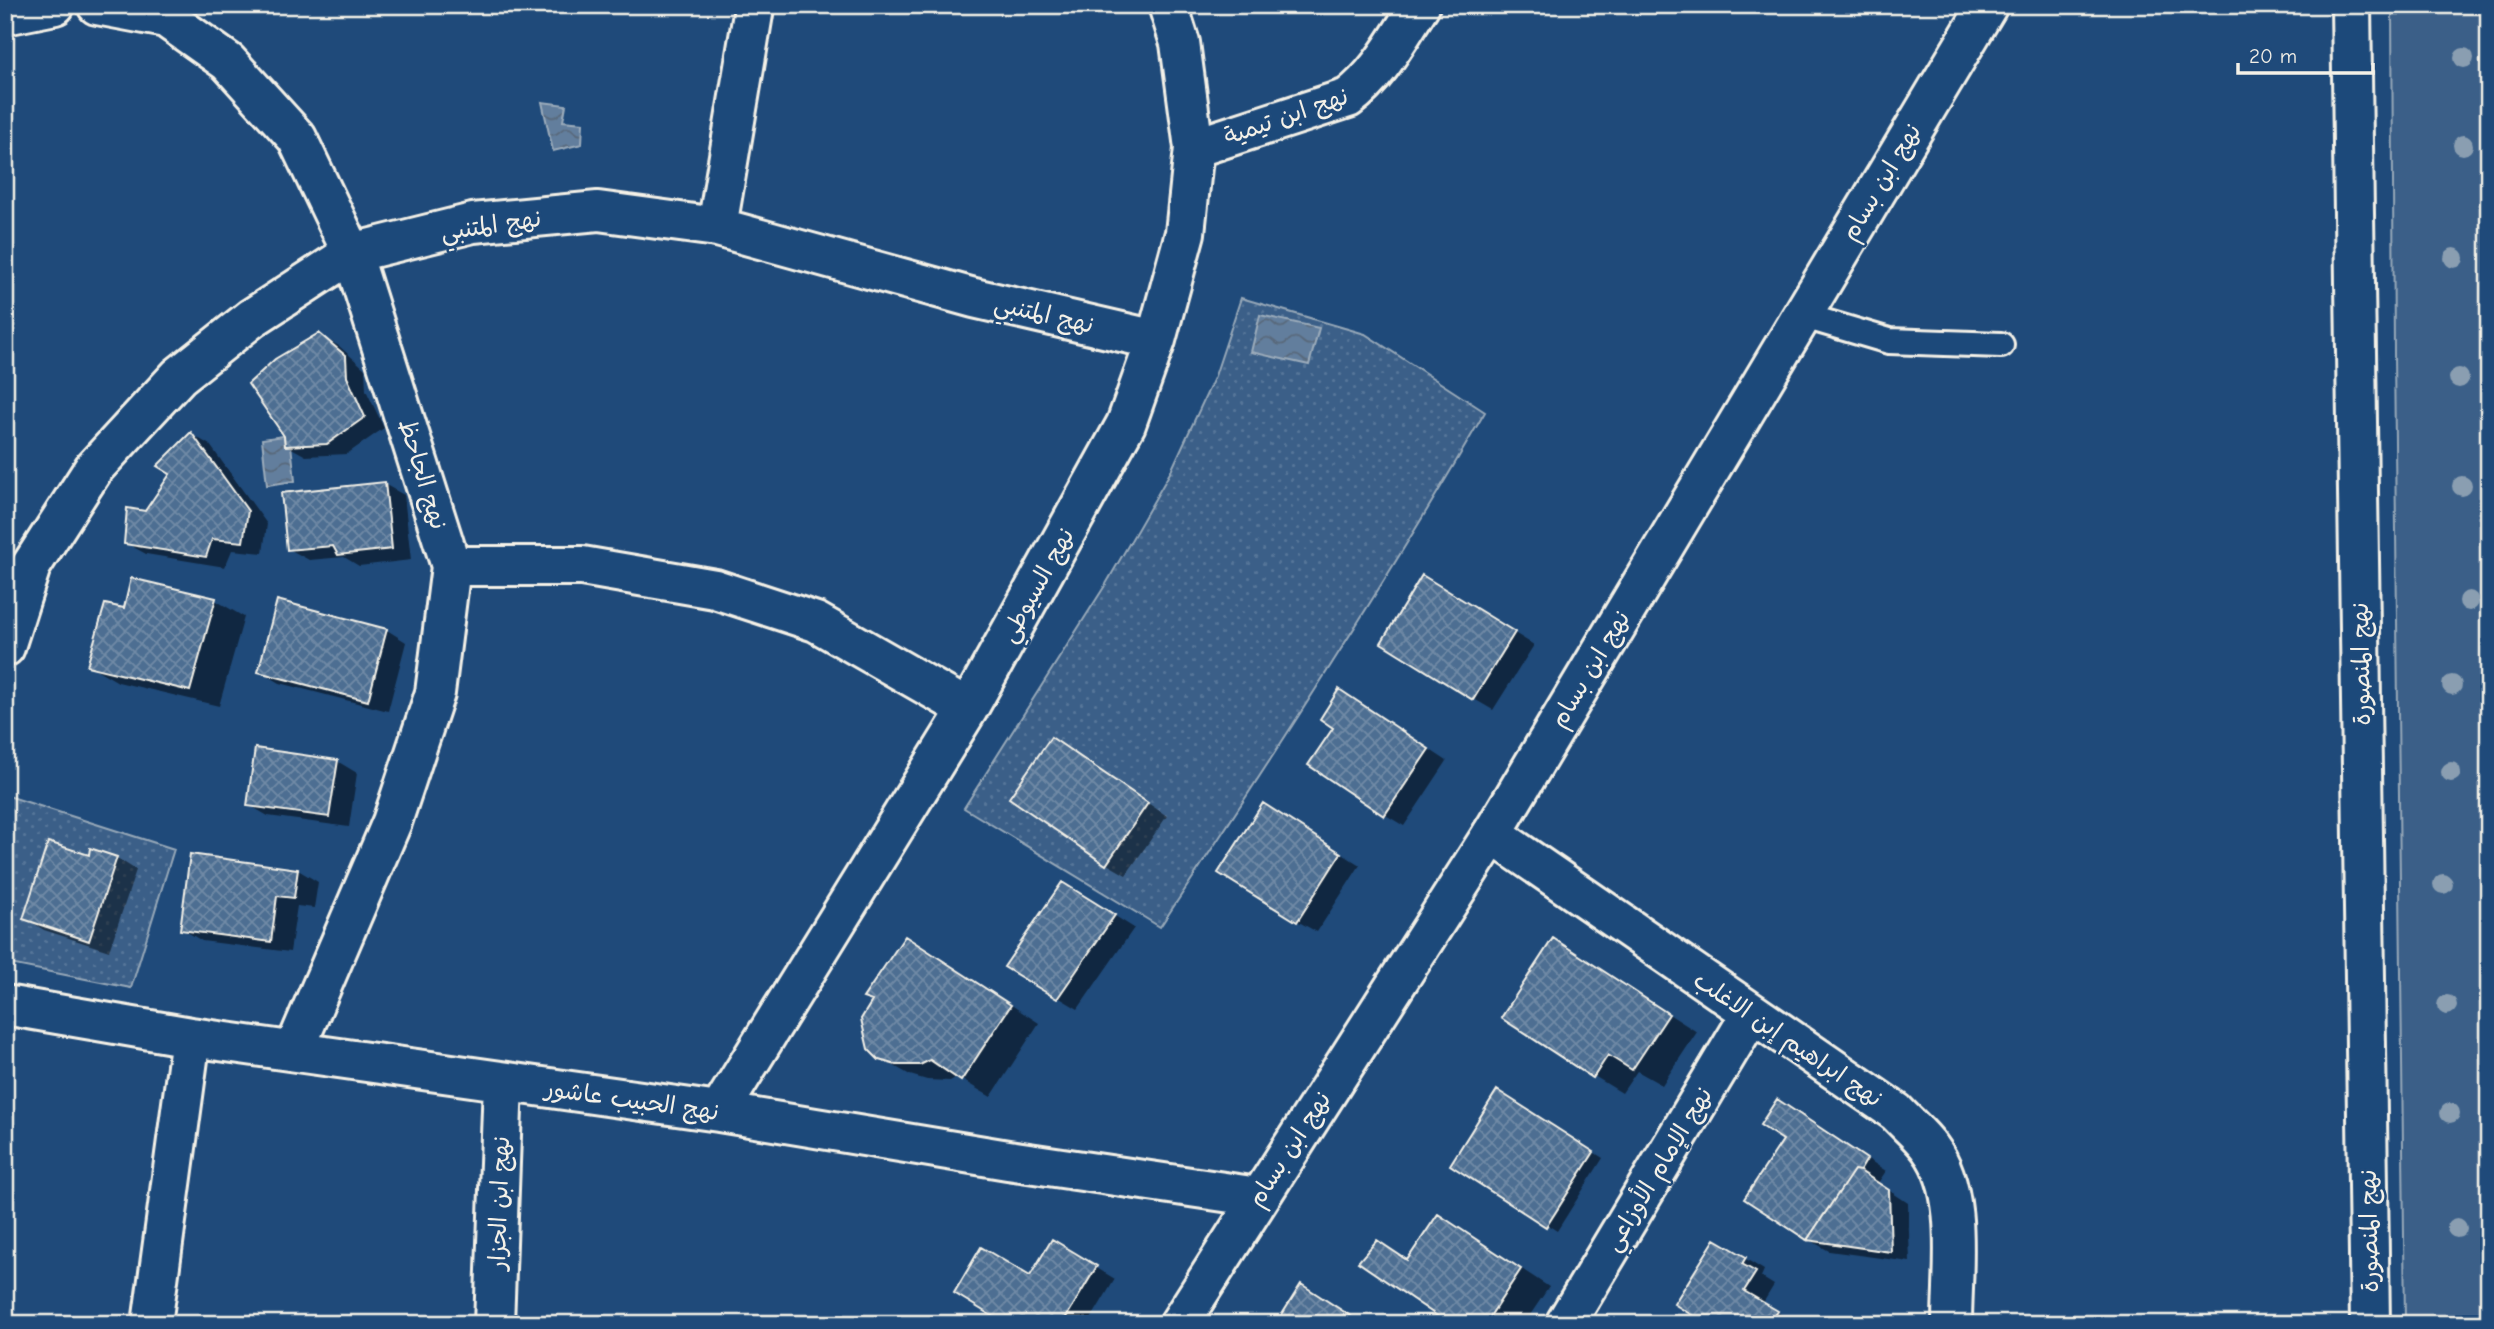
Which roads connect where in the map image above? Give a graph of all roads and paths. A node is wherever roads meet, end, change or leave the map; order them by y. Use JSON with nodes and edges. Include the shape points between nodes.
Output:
{"nodes":[{"id":1,"x":55,"y":5,"type":"edge"},
{"id":2,"x":97,"y":5,"type":"edge"},
{"id":3,"x":1168,"y":5,"type":"edge"},
{"id":4,"x":1420,"y":5,"type":"edge"},
{"id":5,"x":1988,"y":5,"type":"edge"},
{"id":6,"x":2351,"y":5,"type":"edge"},
{"id":7,"x":754,"y":8,"type":"dead end"},
{"id":8,"x":5,"y":15,"type":"edge"},
{"id":9,"x":1194,"y":148,"type":"junction"},
{"id":10,"x":718,"y":227,"type":"junction"},
{"id":11,"x":352,"y":253,"type":"junction"},
{"id":12,"x":1801,"y":315,"type":"junction"},
{"id":13,"x":1156,"y":340,"type":"junction"},
{"id":14,"x":2001,"y":345,"type":"dead end"},
{"id":15,"x":18,"y":564,"type":"edge"},
{"id":16,"x":451,"y":566,"type":"junction"},
{"id":17,"x":5,"y":647,"type":"edge"},
{"id":18,"x":968,"y":709,"type":"junction"},
{"id":19,"x":1492,"y":834,"type":"junction"},
{"id":20,"x":5,"y":1005,"type":"edge"},
{"id":21,"x":1751,"y":1014,"type":"junction"},
{"id":22,"x":191,"y":1037,"type":"junction"},
{"id":23,"x":294,"y":1051,"type":"junction"},
{"id":24,"x":503,"y":1082,"type":"junction"},
{"id":25,"x":719,"y":1112,"type":"junction"},
{"id":26,"x":1258,"y":1196,"type":"junction"},
{"id":27,"x":152,"y":1324,"type":"edge"},
{"id":28,"x":494,"y":1324,"type":"edge"},
{"id":29,"x":1179,"y":1324,"type":"edge"},
{"id":30,"x":1565,"y":1324,"type":"edge"},
{"id":31,"x":1952,"y":1324,"type":"edge"},
{"id":32,"x":2370,"y":1324,"type":"edge"}],
"edges":[{"from":1,"to":8,"type":"street"},
{"from":2,"to":11,"type":"street","name":"نهج الجاحظ","via":[[166,18],[228,62],[298,138]]},
{"from":3,"to":9,"type":"street","name":"نهج السيوطي","via":[[1180,43]]},
{"from":4,"to":9,"type":"street","name":"نهج ابن تيمية","via":[[1363,87],[1348,98]]},
{"from":5,"to":12,"type":"street","name":"نهج ابن بسام"},
{"from":6,"to":32,"type":"street","name":"نهج المنصورة"},
{"from":7,"to":10,"type":"street"},
{"from":9,"to":13,"type":"street","name":"نهج السيوطي","via":[[1185,233]]},
{"from":10,"to":11,"type":"street","name":"نهج المتنبي","via":[[598,211],[473,223]]},
{"from":10,"to":13,"type":"street","name":"نهج المتنبي","via":[[974,298]]},
{"from":11,"to":15,"type":"street","name":"نهج المتنبي","via":[[252,318],[179,376],[94,468]]},
{"from":11,"to":16,"type":"street","name":"نهج الجاحظ"},
{"from":12,"to":14,"type":"lane","via":[[1889,341]]},
{"from":12,"to":19,"type":"street","name":"نهج ابن بسام"},
{"from":13,"to":18,"type":"street","name":"نهج السيوطي","via":[[1126,424]]},
{"from":15,"to":17,"type":"street","name":"نهج المتنبي"},
{"from":16,"to":18,"type":"street","via":[[582,566],[715,589],[816,622]]},
{"from":16,"to":23,"type":"street","name":"نهج الجاحظ","via":[[435,693],[391,822]]},
{"from":18,"to":25,"type":"street","name":"نهج السيوطي"},
{"from":19,"to":21,"type":"street","name":"نهج ابراهيم إبن الاغلب"},
{"from":19,"to":26,"type":"street","name":"نهج ابن بسام"},
{"from":20,"to":22,"type":"street","name":"نهج الحبيب عاشور"},
{"from":21,"to":30,"type":"street","name":"نهج الإمام الأوزاعي"},
{"from":21,"to":31,"type":"street","name":"نهج ابراهيم إبن الاغلب","via":[[1896,1112],[1931,1149],[1950,1189]]},
{"from":22,"to":23,"type":"street","name":"نهج الحبيب عاشور"},
{"from":22,"to":27,"type":"street"},
{"from":23,"to":24,"type":"street","name":"نهج الحبيب عاشور"},
{"from":24,"to":25,"type":"street","name":"نهج الحبيب عاشور"},
{"from":24,"to":28,"type":"street","name":"نهج ابن الجزار"},
{"from":25,"to":26,"type":"street","name":"نهج الحبيب عاشور"},
{"from":26,"to":29,"type":"street","name":"نهج ابن بسام"}]}
